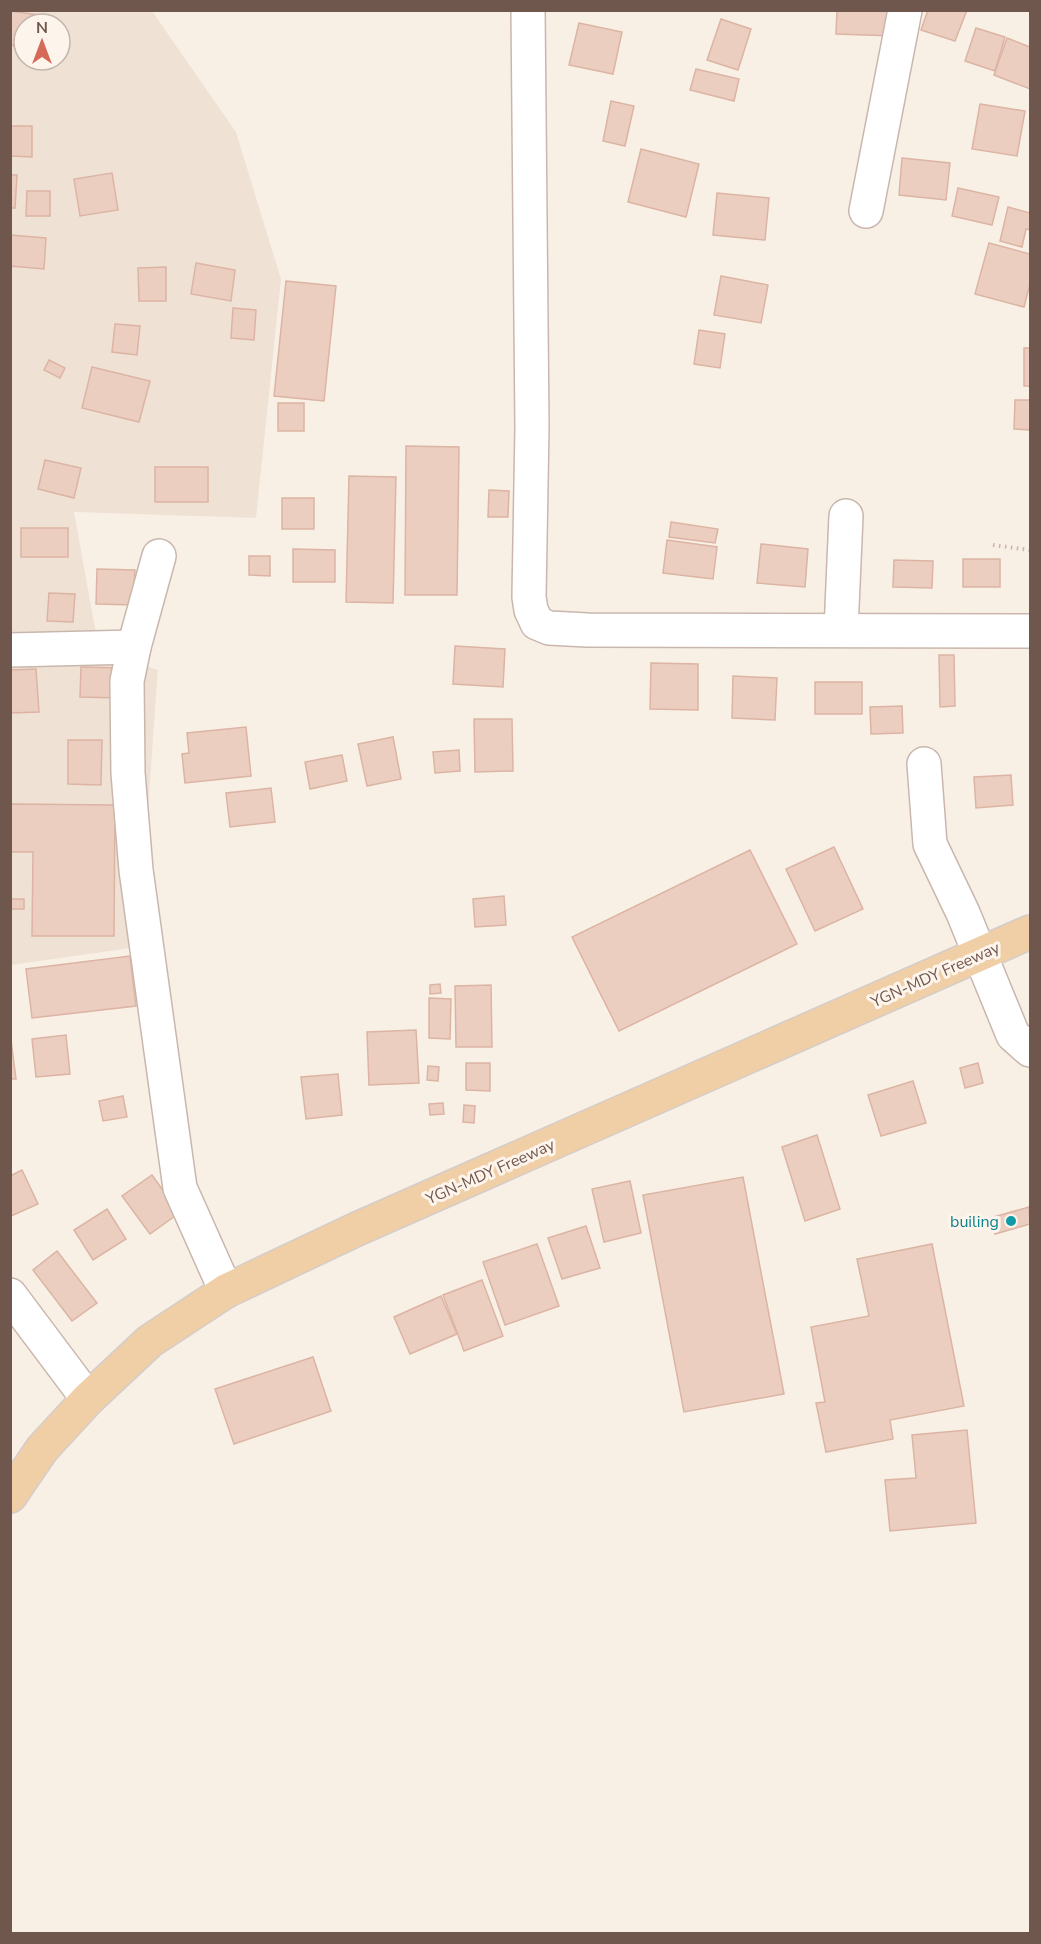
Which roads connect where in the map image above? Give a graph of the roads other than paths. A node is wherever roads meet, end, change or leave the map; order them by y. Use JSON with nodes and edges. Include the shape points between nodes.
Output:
{"nodes":[{"id":1,"x":528,"y":10,"type":"edge"},
{"id":2,"x":905,"y":10,"type":"edge"},
{"id":3,"x":866,"y":211,"type":"dead end"},
{"id":4,"x":846,"y":516,"type":"dead end"},
{"id":5,"x":159,"y":556,"type":"dead end"},
{"id":6,"x":841,"y":630,"type":"junction"},
{"id":7,"x":1030,"y":631,"type":"edge"},
{"id":8,"x":134,"y":647,"type":"junction"},
{"id":9,"x":10,"y":650,"type":"edge"},
{"id":10,"x":924,"y":764,"type":"dead end"},
{"id":11,"x":1030,"y":932,"type":"edge"},
{"id":12,"x":980,"y":954,"type":"junction"},
{"id":13,"x":1030,"y":1050,"type":"edge"},
{"id":14,"x":226,"y":1292,"type":"junction"},
{"id":15,"x":10,"y":1295,"type":"edge"},
{"id":16,"x":88,"y":1399,"type":"junction"},
{"id":17,"x":10,"y":1496,"type":"edge"}],
"edges":[{"from":1,"to":6,"type":"street","via":[[532,415],[529,597],[533,617],[549,628],[587,630]]},
{"from":2,"to":3,"type":"street"},
{"from":4,"to":6,"type":"street"},
{"from":5,"to":8,"type":"street"},
{"from":6,"to":7,"type":"street"},
{"from":8,"to":9,"type":"street"},
{"from":8,"to":14,"type":"street","via":[[126,714],[131,817],[180,1188]]},
{"from":10,"to":12,"type":"street","via":[[930,844]]},
{"from":11,"to":12,"type":"main road","name":"YGN-MDY Freeway"},
{"from":12,"to":13,"type":"street","via":[[1013,1035]]},
{"from":12,"to":14,"type":"main road","name":"YGN-MDY Freeway","via":[[357,1229]]},
{"from":14,"to":16,"type":"main road","name":"YGN-MDY Freeway","via":[[150,1341]]},
{"from":15,"to":16,"type":"street"},
{"from":16,"to":17,"type":"main road","name":"YGN-MDY Freeway","via":[[42,1449]]}]}
